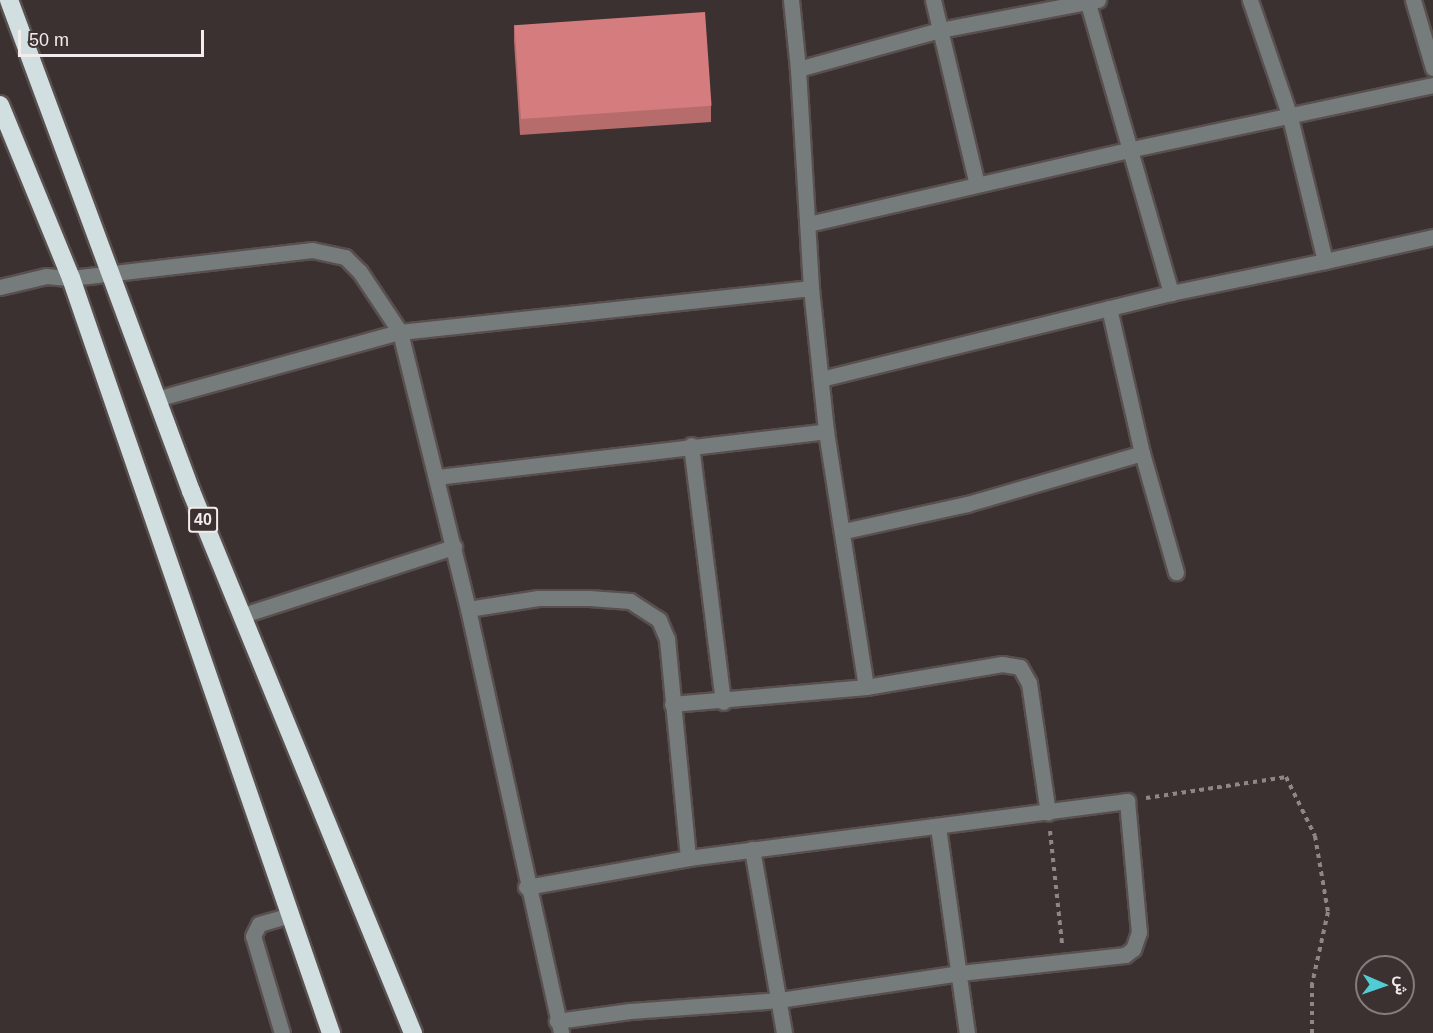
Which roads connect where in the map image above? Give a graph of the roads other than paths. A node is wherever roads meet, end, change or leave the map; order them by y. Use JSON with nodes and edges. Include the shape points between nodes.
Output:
{"nodes":[{"id":1,"x":9,"y":0,"type":"edge"},
{"id":2,"x":791,"y":0,"type":"edge"},
{"id":3,"x":933,"y":0,"type":"edge"},
{"id":4,"x":1250,"y":0,"type":"edge"},
{"id":5,"x":1413,"y":0,"type":"edge"},
{"id":6,"x":1091,"y":1,"type":"edge"},
{"id":7,"x":940,"y":30,"type":"junction"},
{"id":8,"x":1433,"y":68,"type":"edge"},
{"id":9,"x":798,"y":69,"type":"junction"},
{"id":10,"x":1433,"y":86,"type":"edge"},
{"id":11,"x":0,"y":105,"type":"edge"},
{"id":12,"x":1290,"y":117,"type":"junction"},
{"id":13,"x":1132,"y":148,"type":"junction"},
{"id":14,"x":978,"y":184,"type":"junction"},
{"id":15,"x":808,"y":224,"type":"junction"},
{"id":16,"x":1433,"y":237,"type":"edge"},
{"id":17,"x":1325,"y":261,"type":"junction"},
{"id":18,"x":108,"y":274,"type":"junction"},
{"id":19,"x":71,"y":279,"type":"junction"},
{"id":20,"x":0,"y":287,"type":"edge"},
{"id":21,"x":811,"y":288,"type":"junction"},
{"id":22,"x":1171,"y":293,"type":"junction"},
{"id":23,"x":1109,"y":308,"type":"junction"},
{"id":24,"x":400,"y":332,"type":"junction"},
{"id":25,"x":821,"y":379,"type":"junction"},
{"id":26,"x":156,"y":399,"type":"junction"},
{"id":27,"x":826,"y":431,"type":"junction"},
{"id":28,"x":691,"y":445,"type":"junction"},
{"id":29,"x":1142,"y":453,"type":"junction"},
{"id":30,"x":437,"y":477,"type":"junction"},
{"id":31,"x":844,"y":531,"type":"junction"},
{"id":32,"x":454,"y":547,"type":"junction"},
{"id":33,"x":1176,"y":572,"type":"dead end"},
{"id":34,"x":468,"y":609,"type":"junction"},
{"id":35,"x":243,"y":615,"type":"junction"},
{"id":36,"x":866,"y":687,"type":"junction"},
{"id":37,"x":723,"y":702,"type":"junction"},
{"id":38,"x":672,"y":704,"type":"junction"},
{"id":39,"x":1048,"y":813,"type":"junction"},
{"id":40,"x":938,"y":827,"type":"junction"},
{"id":41,"x":752,"y":849,"type":"junction"},
{"id":42,"x":688,"y":858,"type":"junction"},
{"id":43,"x":526,"y":887,"type":"junction"},
{"id":44,"x":291,"y":915,"type":"junction"},
{"id":45,"x":960,"y":973,"type":"junction"},
{"id":46,"x":780,"y":1000,"type":"junction"},
{"id":47,"x":559,"y":1027,"type":"edge"},
{"id":48,"x":282,"y":1033,"type":"edge"},
{"id":49,"x":331,"y":1033,"type":"edge"},
{"id":50,"x":413,"y":1033,"type":"edge"},
{"id":51,"x":784,"y":1033,"type":"edge"},
{"id":52,"x":967,"y":1033,"type":"edge"}],
"edges":[{"from":1,"to":18,"type":"highway","number":"40"},
{"from":2,"to":9,"type":"street"},
{"from":3,"to":7,"type":"street"},
{"from":4,"to":12,"type":"street"},
{"from":5,"to":8,"type":"street"},
{"from":6,"to":7,"type":"street"},
{"from":6,"to":13,"type":"street"},
{"from":7,"to":9,"type":"street"},
{"from":7,"to":14,"type":"street"},
{"from":9,"to":15,"type":"street"},
{"from":10,"to":12,"type":"street"},
{"from":11,"to":19,"type":"highway"},
{"from":12,"to":13,"type":"street"},
{"from":12,"to":17,"type":"street"},
{"from":13,"to":14,"type":"street"},
{"from":13,"to":22,"type":"street"},
{"from":14,"to":15,"type":"street"},
{"from":15,"to":21,"type":"street"},
{"from":16,"to":17,"type":"street"},
{"from":17,"to":22,"type":"street"},
{"from":18,"to":19,"type":"street"},
{"from":18,"to":24,"type":"street","via":[[312,249],[331,251],[345,257],[360,272]]},
{"from":18,"to":26,"type":"highway","number":"40"},
{"from":19,"to":20,"type":"street","via":[[46,276]]},
{"from":19,"to":44,"type":"highway"},
{"from":21,"to":24,"type":"street"},
{"from":21,"to":25,"type":"street"},
{"from":22,"to":23,"type":"street"},
{"from":23,"to":25,"type":"street"},
{"from":23,"to":29,"type":"street"},
{"from":24,"to":26,"type":"street"},
{"from":24,"to":30,"type":"street"},
{"from":25,"to":27,"type":"street"},
{"from":26,"to":35,"type":"highway","number":"40"},
{"from":27,"to":28,"type":"street"},
{"from":27,"to":31,"type":"street"},
{"from":28,"to":30,"type":"street"},
{"from":28,"to":37,"type":"street"},
{"from":29,"to":31,"type":"street","via":[[967,504]]},
{"from":29,"to":33,"type":"street"},
{"from":30,"to":32,"type":"street"},
{"from":31,"to":36,"type":"street"},
{"from":32,"to":34,"type":"street"},
{"from":32,"to":35,"type":"street"},
{"from":34,"to":38,"type":"street","via":[[568,597],[642,606],[659,620],[667,639]]},
{"from":34,"to":43,"type":"street"},
{"from":35,"to":50,"type":"highway","number":"40"},
{"from":36,"to":37,"type":"street"},
{"from":36,"to":39,"type":"street","via":[[1002,664],[1020,667],[1029,683]]},
{"from":37,"to":38,"type":"street"},
{"from":38,"to":42,"type":"street"},
{"from":39,"to":40,"type":"street"},
{"from":39,"to":45,"type":"street","via":[[1127,801],[1137,941],[1125,955]]},
{"from":40,"to":41,"type":"street"},
{"from":40,"to":45,"type":"street"},
{"from":41,"to":42,"type":"street"},
{"from":41,"to":46,"type":"street"},
{"from":42,"to":43,"type":"street"},
{"from":43,"to":47,"type":"street"},
{"from":44,"to":48,"type":"street","via":[[259,924],[253,936]]},
{"from":44,"to":49,"type":"highway"},
{"from":45,"to":46,"type":"street"},
{"from":45,"to":52,"type":"street"},
{"from":46,"to":47,"type":"street","via":[[630,1011]]},
{"from":46,"to":51,"type":"street"}]}
